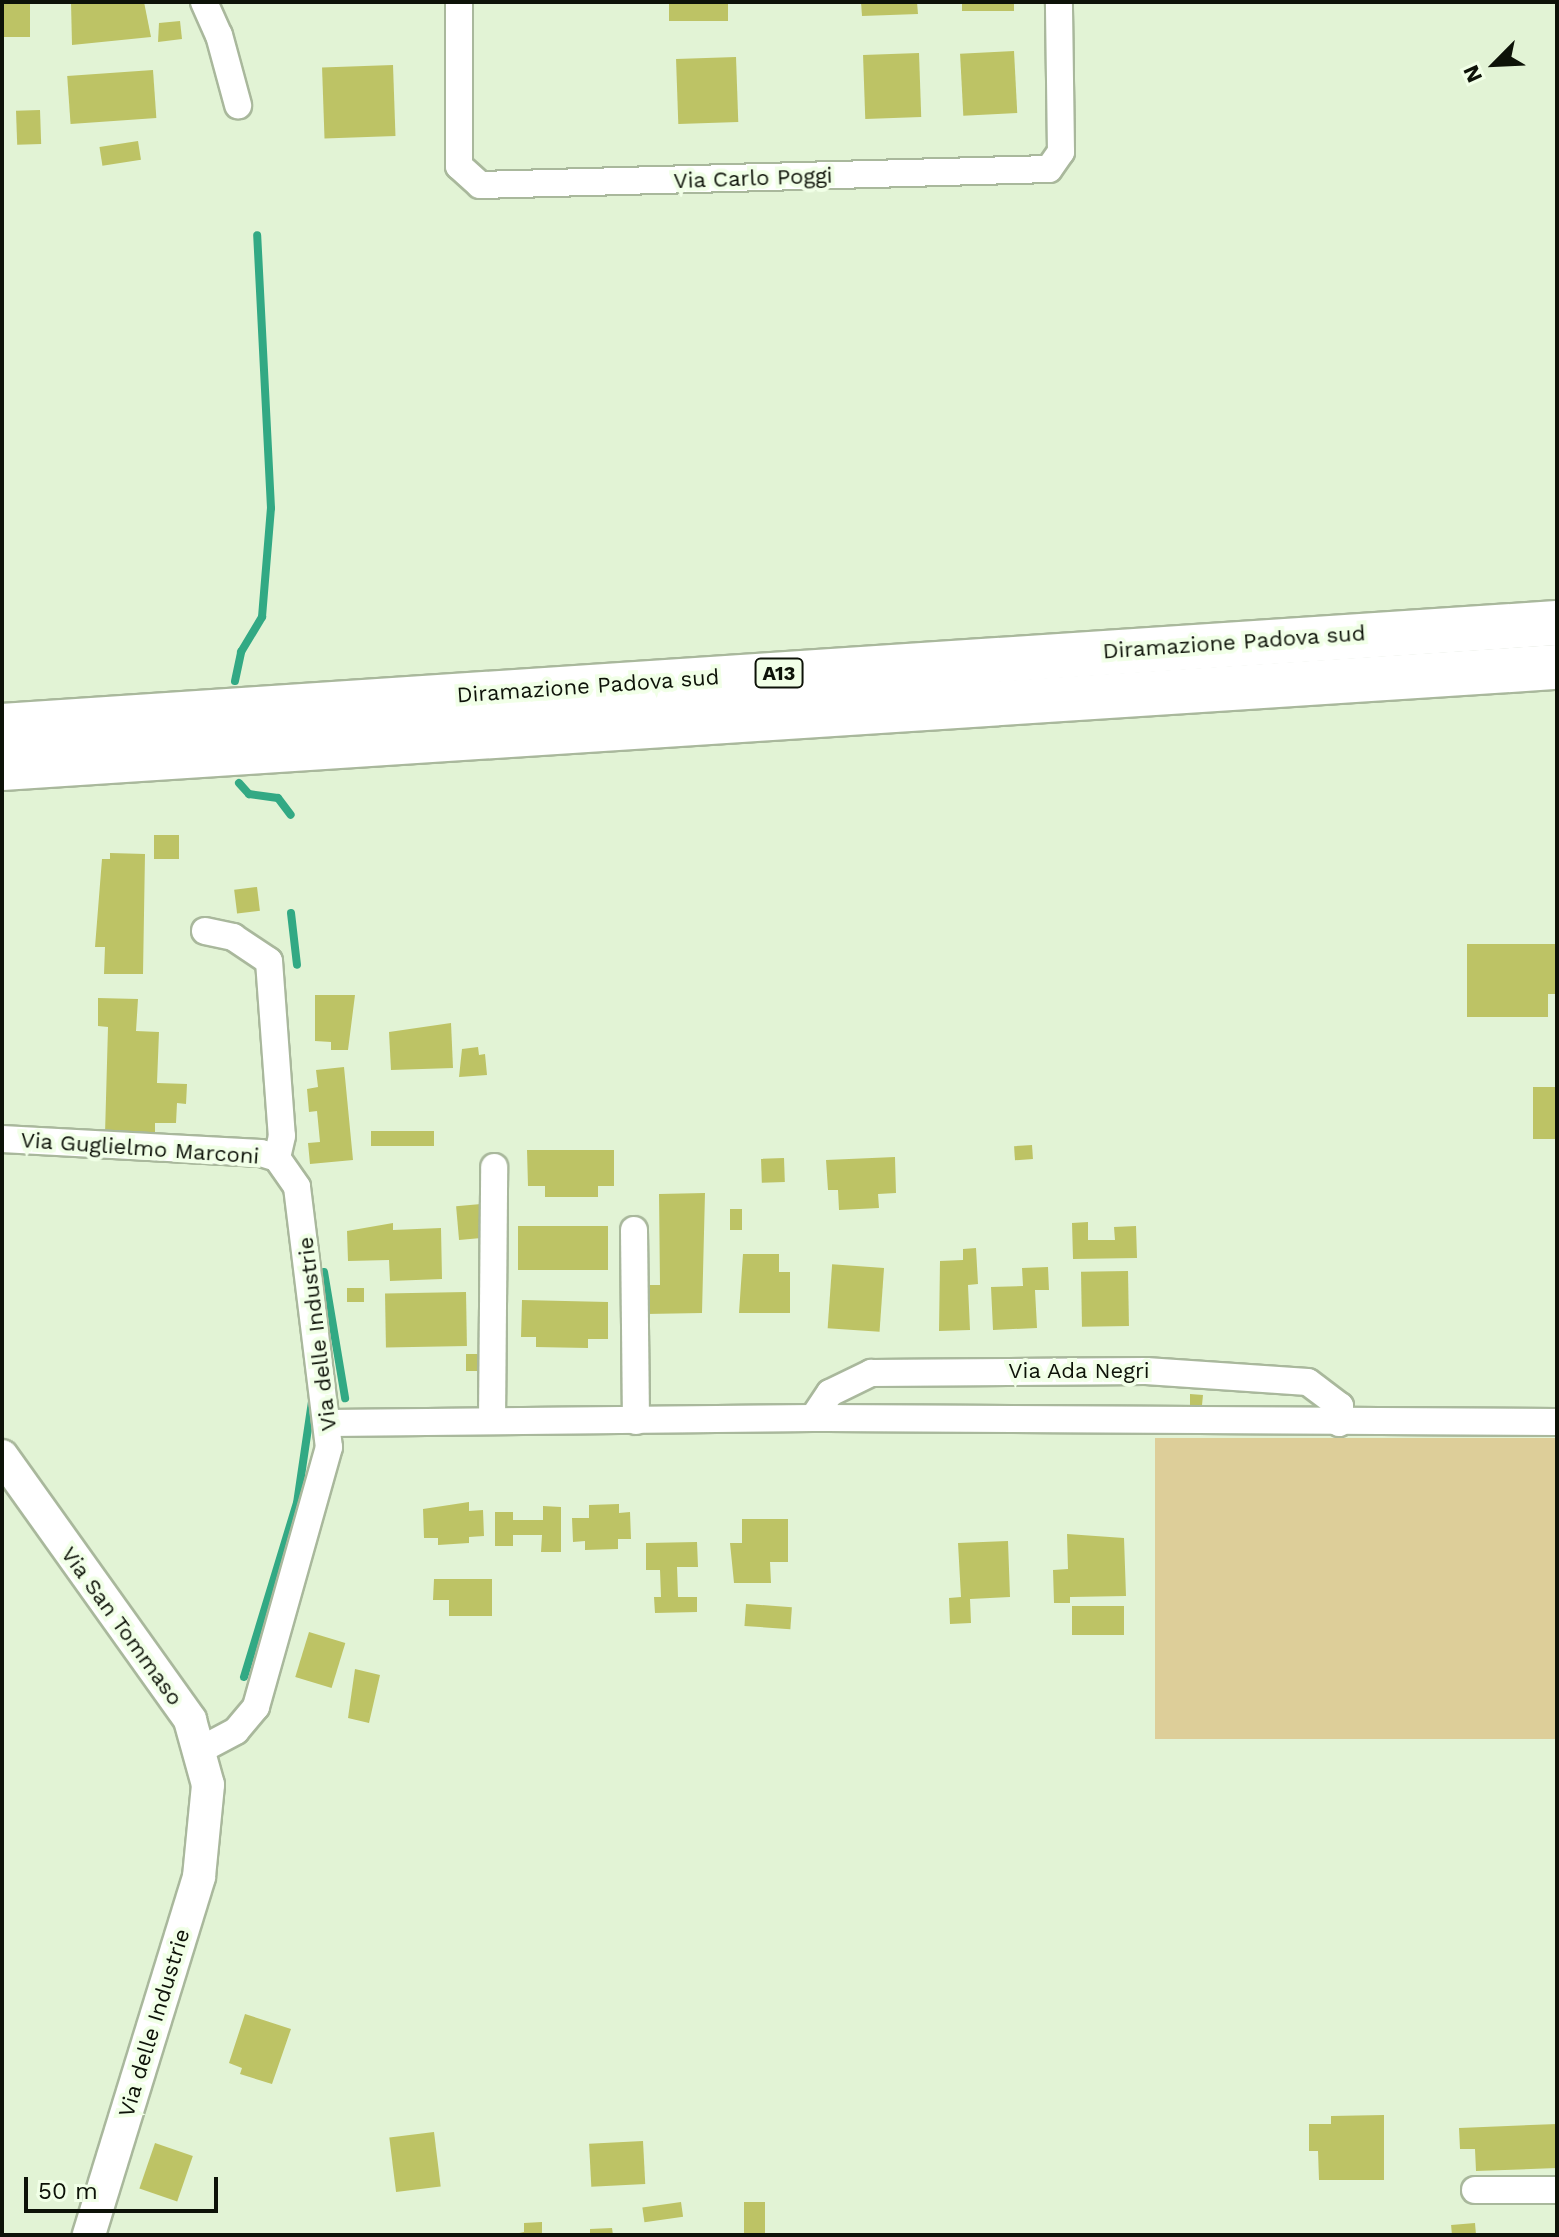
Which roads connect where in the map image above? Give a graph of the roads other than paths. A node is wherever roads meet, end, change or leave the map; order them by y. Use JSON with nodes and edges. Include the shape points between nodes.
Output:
{"nodes":[{"id":1,"x":204,"y":2,"type":"edge"},
{"id":2,"x":459,"y":2,"type":"edge"},
{"id":3,"x":1059,"y":2,"type":"edge"},
{"id":4,"x":238,"y":105,"type":"dead end"},
{"id":5,"x":1557,"y":623,"type":"edge"},
{"id":6,"x":1557,"y":667,"type":"edge"},
{"id":7,"x":2,"y":726,"type":"edge"},
{"id":8,"x":2,"y":768,"type":"edge"},
{"id":9,"x":205,"y":931,"type":"dead end"},
{"id":10,"x":2,"y":1139,"type":"edge"},
{"id":11,"x":277,"y":1158,"type":"junction"},
{"id":12,"x":494,"y":1167,"type":"dead end"},
{"id":13,"x":634,"y":1230,"type":"dead end"},
{"id":14,"x":813,"y":1418,"type":"junction"},
{"id":15,"x":492,"y":1421,"type":"junction"},
{"id":16,"x":636,"y":1421,"type":"junction"},
{"id":17,"x":1557,"y":1422,"type":"edge"},
{"id":18,"x":330,"y":1423,"type":"junction"},
{"id":19,"x":1339,"y":1423,"type":"junction"},
{"id":20,"x":2,"y":1456,"type":"edge"},
{"id":21,"x":201,"y":1750,"type":"junction"},
{"id":22,"x":209,"y":1809,"type":"joint"},
{"id":23,"x":1475,"y":2190,"type":"dead end"},
{"id":24,"x":1557,"y":2190,"type":"edge"},
{"id":25,"x":89,"y":2235,"type":"edge"}],
"edges":[{"from":1,"to":4,"type":"street"},
{"from":2,"to":3,"type":"street","name":"Via Carlo Poggi","via":[[459,166],[480,185],[1049,169],[1061,152]]},
{"from":5,"to":7,"type":"highway","name":"Diramazione Padova sud","number":"A13"},
{"from":6,"to":8,"type":"highway","name":"Diramazione Padova sud","number":"A13"},
{"from":9,"to":11,"type":"street","via":[[233,937],[269,961],[282,1136]]},
{"from":10,"to":11,"type":"street","name":"Via Guglielmo Marconi"},
{"from":11,"to":18,"type":"street","name":"Via delle Industrie","via":[[297,1187]]},
{"from":12,"to":15,"type":"street"},
{"from":13,"to":16,"type":"street"},
{"from":14,"to":16,"type":"street"},
{"from":14,"to":19,"type":"street"},
{"from":14,"to":19,"type":"street","name":"Via Ada Negri","via":[[830,1393],[871,1373],[1132,1370],[1308,1382],[1340,1406]]},
{"from":15,"to":16,"type":"street"},
{"from":15,"to":18,"type":"street"},
{"from":17,"to":19,"type":"street"},
{"from":18,"to":21,"type":"street","name":"Via delle Industrie","via":[[298,1569],[256,1707],[236,1731]]},
{"from":20,"to":21,"type":"street","name":"Via San Tommaso","via":[[190,1720]]},
{"from":21,"to":22,"type":"street","name":"Via San Tommaso"},
{"from":22,"to":25,"type":"street","name":"Via delle Industrie","via":[[199,1877]]},
{"from":23,"to":24,"type":"street"}]}
